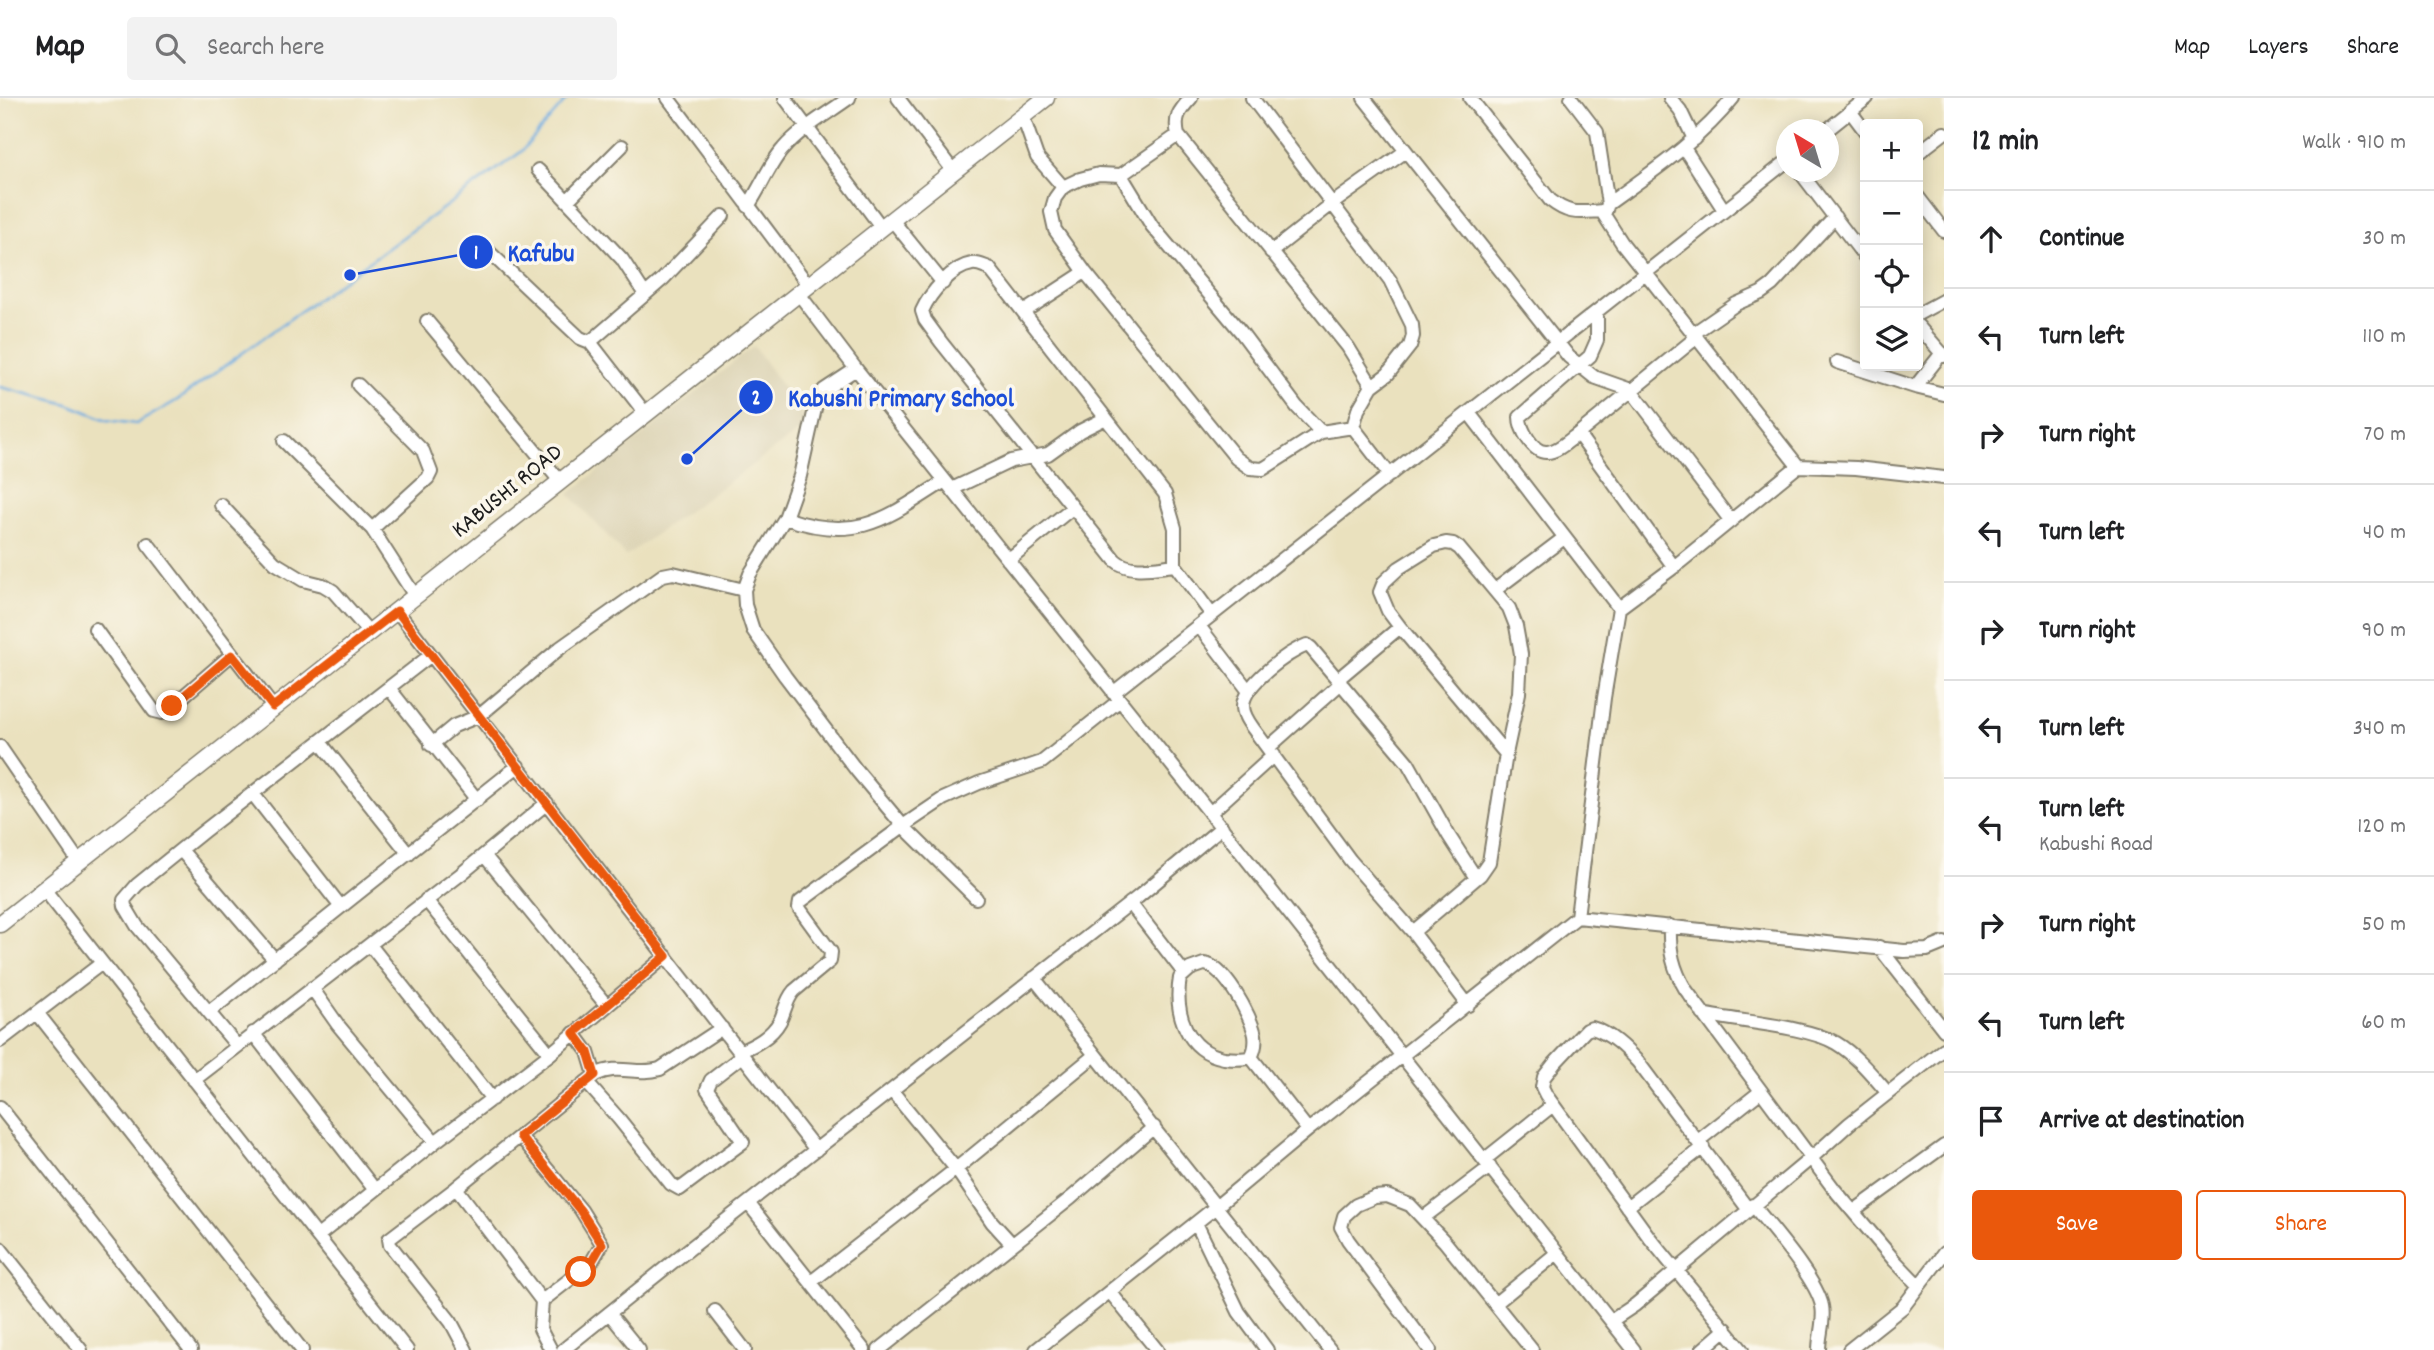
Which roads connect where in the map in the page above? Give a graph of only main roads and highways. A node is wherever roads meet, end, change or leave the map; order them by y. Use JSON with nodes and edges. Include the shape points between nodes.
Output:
{"nodes":[{"id":1,"x":1046,"y":98,"type":"edge"},
{"id":2,"x":3,"y":916,"type":"edge"}],
"edges":[{"from":1,"to":2,"type":"main road","name":"KABUSHI ROAD","via":[[79,862]]}]}
